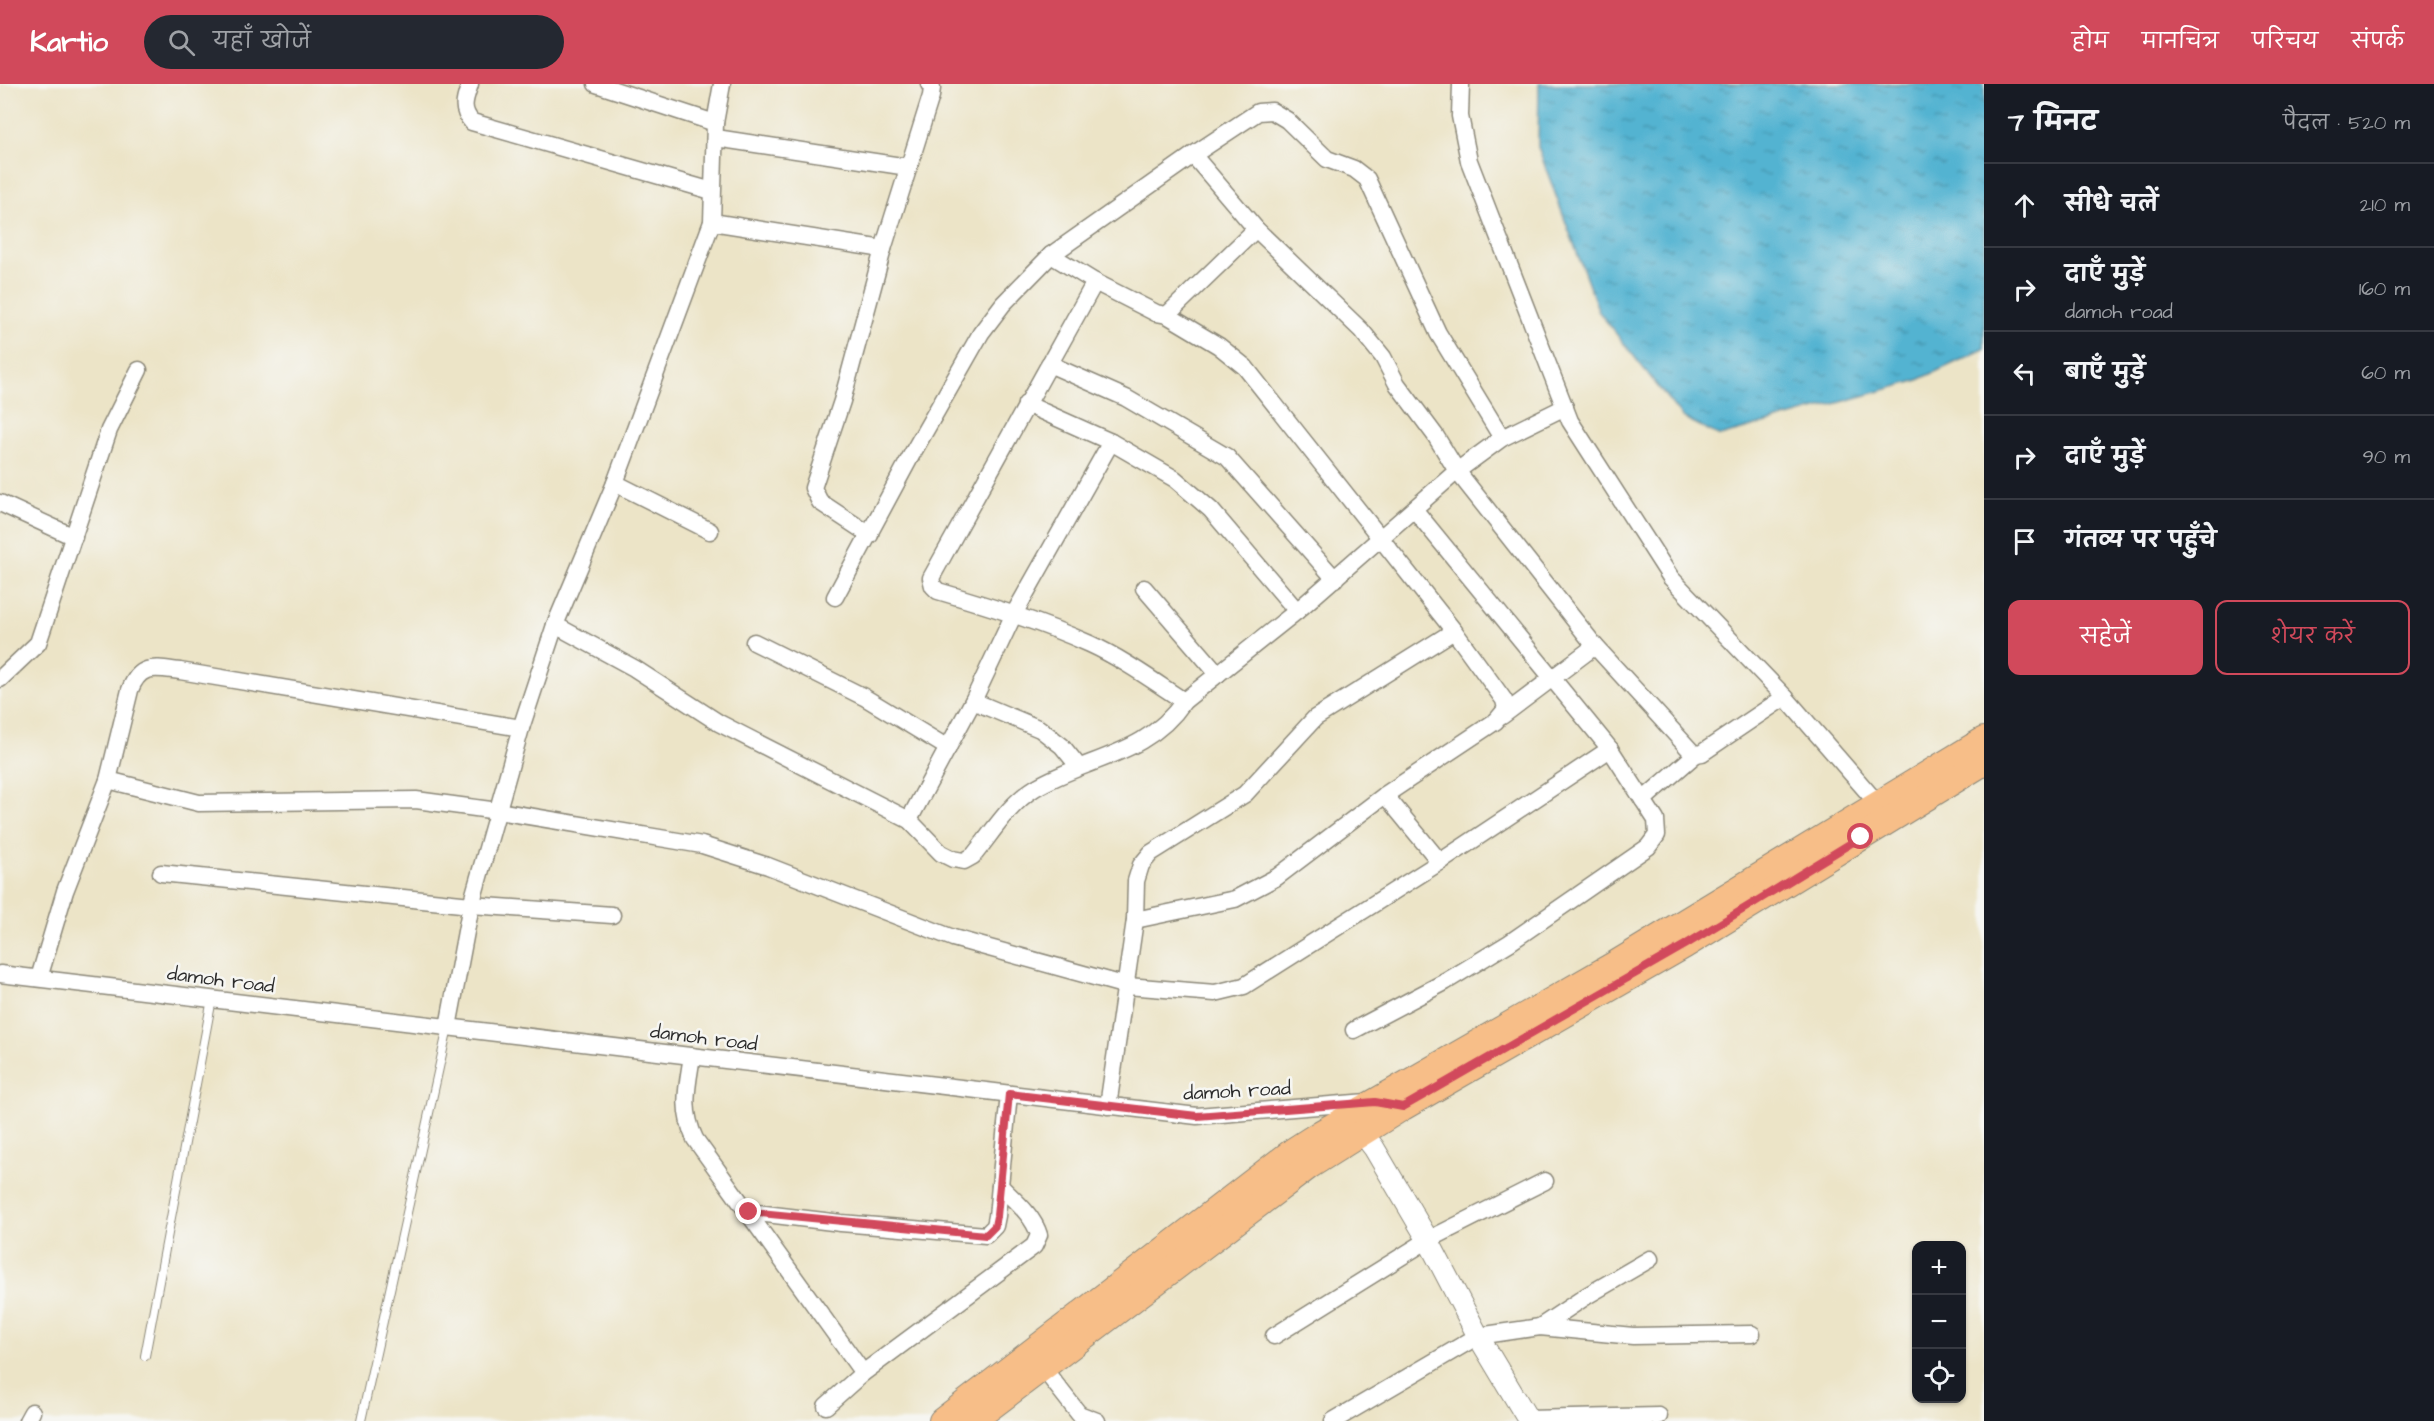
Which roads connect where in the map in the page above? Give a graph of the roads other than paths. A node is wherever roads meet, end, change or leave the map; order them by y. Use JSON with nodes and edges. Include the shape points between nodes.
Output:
{"nodes":[{"id":1,"x":470,"y":84,"type":"edge"},
{"id":2,"x":596,"y":84,"type":"edge"},
{"id":3,"x":722,"y":84,"type":"edge"},
{"id":4,"x":929,"y":84,"type":"edge"},
{"id":5,"x":1461,"y":84,"type":"edge"},
{"id":6,"x":716,"y":130,"type":"junction"},
{"id":7,"x":1193,"y":155,"type":"junction"},
{"id":8,"x":908,"y":167,"type":"junction"},
{"id":9,"x":712,"y":191,"type":"junction"},
{"id":10,"x":712,"y":222,"type":"junction"},
{"id":11,"x":1256,"y":229,"type":"junction"},
{"id":12,"x":883,"y":249,"type":"junction"},
{"id":13,"x":1051,"y":255,"type":"junction"},
{"id":14,"x":1095,"y":282,"type":"junction"},
{"id":15,"x":1167,"y":315,"type":"junction"},
{"id":16,"x":1049,"y":364,"type":"junction"},
{"id":17,"x":139,"y":370,"type":"dead end"},
{"id":18,"x":1026,"y":404,"type":"junction"},
{"id":19,"x":1565,"y":407,"type":"junction"},
{"id":20,"x":1502,"y":438,"type":"junction"},
{"id":21,"x":1111,"y":442,"type":"junction"},
{"id":22,"x":1457,"y":471,"type":"junction"},
{"id":23,"x":615,"y":483,"type":"junction"},
{"id":24,"x":0,"y":502,"type":"edge"},
{"id":25,"x":1414,"y":509,"type":"junction"},
{"id":26,"x":710,"y":531,"type":"dead end"},
{"id":27,"x":870,"y":535,"type":"junction"},
{"id":28,"x":74,"y":537,"type":"junction"},
{"id":29,"x":1380,"y":539,"type":"junction"},
{"id":30,"x":1335,"y":579,"type":"junction"},
{"id":31,"x":1143,"y":588,"type":"dead end"},
{"id":32,"x":835,"y":597,"type":"dead end"},
{"id":33,"x":1298,"y":611,"type":"junction"},
{"id":34,"x":1014,"y":614,"type":"junction"},
{"id":35,"x":555,"y":625,"type":"junction"},
{"id":36,"x":1454,"y":631,"type":"junction"},
{"id":37,"x":754,"y":642,"type":"dead end"},
{"id":38,"x":1595,"y":646,"type":"junction"},
{"id":39,"x":1218,"y":674,"type":"junction"},
{"id":40,"x":0,"y":679,"type":"edge"},
{"id":41,"x":1552,"y":679,"type":"junction"},
{"id":42,"x":1785,"y":697,"type":"junction"},
{"id":43,"x":972,"y":701,"type":"junction"},
{"id":44,"x":1184,"y":701,"type":"junction"},
{"id":45,"x":1502,"y":716,"type":"junction"},
{"id":46,"x":521,"y":728,"type":"junction"},
{"id":47,"x":1984,"y":740,"type":"edge"},
{"id":48,"x":948,"y":748,"type":"junction"},
{"id":49,"x":1610,"y":749,"type":"junction"},
{"id":50,"x":1696,"y":754,"type":"junction"},
{"id":51,"x":1984,"y":762,"type":"edge"},
{"id":52,"x":1079,"y":766,"type":"junction"},
{"id":53,"x":108,"y":780,"type":"junction"},
{"id":54,"x":1385,"y":795,"type":"junction"},
{"id":55,"x":1643,"y":800,"type":"junction"},
{"id":56,"x":498,"y":811,"type":"junction"},
{"id":57,"x":1885,"y":812,"type":"junction"},
{"id":58,"x":909,"y":820,"type":"junction"},
{"id":59,"x":1440,"y":862,"type":"junction"},
{"id":60,"x":161,"y":873,"type":"dead end"},
{"id":61,"x":471,"y":905,"type":"junction"},
{"id":62,"x":612,"y":915,"type":"dead end"},
{"id":63,"x":1135,"y":920,"type":"junction"},
{"id":64,"x":0,"y":974,"type":"edge"},
{"id":65,"x":39,"y":978,"type":"junction"},
{"id":66,"x":1127,"y":986,"type":"junction"},
{"id":67,"x":212,"y":999,"type":"junction"},
{"id":68,"x":448,"y":1027,"type":"junction"},
{"id":69,"x":1354,"y":1030,"type":"dead end"},
{"id":70,"x":692,"y":1056,"type":"junction"},
{"id":71,"x":1009,"y":1094,"type":"junction"},
{"id":72,"x":1375,"y":1102,"type":"junction"},
{"id":73,"x":1108,"y":1106,"type":"junction"},
{"id":74,"x":1403,"y":1107,"type":"junction"},
{"id":75,"x":1356,"y":1124,"type":"junction"},
{"id":76,"x":1545,"y":1181,"type":"dead end"},
{"id":77,"x":1000,"y":1186,"type":"junction"},
{"id":78,"x":749,"y":1212,"type":"junction"},
{"id":79,"x":1428,"y":1240,"type":"junction"},
{"id":80,"x":1650,"y":1259,"type":"dead end"},
{"id":81,"x":1540,"y":1327,"type":"junction"},
{"id":82,"x":1752,"y":1334,"type":"dead end"},
{"id":83,"x":1274,"y":1336,"type":"dead end"},
{"id":84,"x":1478,"y":1336,"type":"junction"},
{"id":85,"x":145,"y":1356,"type":"dead end"},
{"id":86,"x":1043,"y":1368,"type":"junction"},
{"id":87,"x":863,"y":1373,"type":"junction"},
{"id":88,"x":826,"y":1406,"type":"dead end"},
{"id":89,"x":1659,"y":1416,"type":"dead end"},
{"id":90,"x":1079,"y":1417,"type":"edge"},
{"id":91,"x":1529,"y":1420,"type":"edge"},
{"id":92,"x":361,"y":1421,"type":"edge"},
{"id":93,"x":942,"y":1421,"type":"edge"},
{"id":94,"x":972,"y":1421,"type":"edge"},
{"id":95,"x":1097,"y":1421,"type":"edge"},
{"id":96,"x":1333,"y":1421,"type":"edge"}],
"edges":[{"from":1,"to":9,"type":"street","via":[[464,103],[465,114],[472,122]]},
{"from":2,"to":6,"type":"street"},
{"from":3,"to":6,"type":"street"},
{"from":4,"to":8,"type":"street","via":[[931,96]]},
{"from":5,"to":19,"type":"street","via":[[1460,116],[1469,161]]},
{"from":6,"to":8,"type":"street"},
{"from":6,"to":9,"type":"street"},
{"from":7,"to":11,"type":"street"},
{"from":7,"to":13,"type":"street"},
{"from":7,"to":20,"type":"street","via":[[1258,112],[1272,111],[1287,120],[1327,159],[1367,179],[1438,333]]},
{"from":8,"to":12,"type":"street"},
{"from":9,"to":10,"type":"street"},
{"from":10,"to":12,"type":"street"},
{"from":10,"to":23,"type":"street"},
{"from":11,"to":15,"type":"street"},
{"from":11,"to":22,"type":"street","via":[[1361,330]]},
{"from":12,"to":27,"type":"street","via":[[842,401],[813,488],[820,502]]},
{"from":13,"to":14,"type":"street"},
{"from":13,"to":27,"type":"street","via":[[981,333]]},
{"from":14,"to":15,"type":"street"},
{"from":14,"to":16,"type":"street"},
{"from":15,"to":29,"type":"street","via":[[1219,346],[1245,367]]},
{"from":16,"to":18,"type":"street"},
{"from":16,"to":30,"type":"street","via":[[1126,398],[1227,457]]},
{"from":17,"to":28,"type":"street","via":[[109,430]]},
{"from":18,"to":21,"type":"street"},
{"from":18,"to":34,"type":"street","via":[[931,578],[938,591]]},
{"from":19,"to":20,"type":"street"},
{"from":19,"to":42,"type":"street","via":[[1570,421],[1671,578]]},
{"from":20,"to":22,"type":"street"},
{"from":21,"to":33,"type":"street","via":[[1175,479],[1210,510]]},
{"from":21,"to":34,"type":"street"},
{"from":22,"to":25,"type":"street"},
{"from":22,"to":38,"type":"street"},
{"from":23,"to":26,"type":"street"},
{"from":23,"to":35,"type":"street"},
{"from":24,"to":28,"type":"street"},
{"from":25,"to":29,"type":"street"},
{"from":25,"to":41,"type":"street"},
{"from":27,"to":32,"type":"street"},
{"from":28,"to":40,"type":"street","via":[[38,643]]},
{"from":29,"to":30,"type":"street"},
{"from":29,"to":36,"type":"street"},
{"from":30,"to":33,"type":"street"},
{"from":31,"to":39,"type":"street"},
{"from":33,"to":39,"type":"street"},
{"from":34,"to":43,"type":"street"},
{"from":34,"to":44,"type":"street","via":[[1091,644]]},
{"from":35,"to":46,"type":"street"},
{"from":35,"to":58,"type":"street","via":[[634,668],[719,723]]},
{"from":36,"to":45,"type":"street","via":[[1504,700],[1506,709]]},
{"from":36,"to":63,"type":"street","via":[[1315,718],[1245,794],[1151,853],[1141,865],[1136,881]]},
{"from":37,"to":48,"type":"street","via":[[864,696]]},
{"from":38,"to":41,"type":"street"},
{"from":38,"to":50,"type":"street"},
{"from":39,"to":44,"type":"street"},
{"from":41,"to":45,"type":"street"},
{"from":41,"to":49,"type":"street"},
{"from":42,"to":50,"type":"street","via":[[1713,747]]},
{"from":42,"to":57,"type":"street"},
{"from":43,"to":48,"type":"street"},
{"from":43,"to":52,"type":"street","via":[[1040,729]]},
{"from":44,"to":52,"type":"street","via":[[1175,714],[1138,744]]},
{"from":45,"to":54,"type":"street"},
{"from":46,"to":53,"type":"street","via":[[154,668],[134,678]]},
{"from":46,"to":56,"type":"street"},
{"from":47,"to":57,"type":"main road"},
{"from":48,"to":58,"type":"street"},
{"from":49,"to":55,"type":"street"},
{"from":49,"to":59,"type":"street"},
{"from":50,"to":55,"type":"street"},
{"from":51,"to":57,"type":"main road"},
{"from":52,"to":58,"type":"street","via":[[1020,798],[973,856],[964,861],[941,853]]},
{"from":53,"to":56,"type":"street","via":[[199,803],[416,800]]},
{"from":53,"to":65,"type":"street","via":[[65,891]]},
{"from":54,"to":59,"type":"street"},
{"from":54,"to":63,"type":"street","via":[[1277,877],[1235,899]]},
{"from":55,"to":69,"type":"street","via":[[1656,820],[1657,835],[1648,847],[1509,943]]},
{"from":56,"to":61,"type":"street"},
{"from":56,"to":66,"type":"street","via":[[702,845],[768,866],[953,938]]},
{"from":57,"to":72,"type":"main road"},
{"from":57,"to":74,"type":"main road","via":[[1685,945]]},
{"from":59,"to":66,"type":"street","via":[[1244,986],[1215,993]]},
{"from":60,"to":61,"type":"street"},
{"from":61,"to":62,"type":"street"},
{"from":61,"to":68,"type":"street"},
{"from":63,"to":66,"type":"street"},
{"from":64,"to":65,"type":"street","name":"damoh road"},
{"from":65,"to":67,"type":"street","name":"damoh road"},
{"from":66,"to":73,"type":"street"},
{"from":67,"to":68,"type":"street","name":"damoh road"},
{"from":67,"to":85,"type":"lane"},
{"from":68,"to":70,"type":"street","name":"damoh road"},
{"from":68,"to":92,"type":"lane"},
{"from":70,"to":71,"type":"street","name":"damoh road"},
{"from":70,"to":78,"type":"street","via":[[685,1112],[690,1127]]},
{"from":71,"to":73,"type":"street","name":"damoh road"},
{"from":71,"to":77,"type":"street"},
{"from":72,"to":73,"type":"street","name":"damoh road","via":[[1197,1116]]},
{"from":72,"to":74,"type":"street","name":"damoh road"},
{"from":72,"to":75,"type":"main road"},
{"from":74,"to":75,"type":"main road"},
{"from":75,"to":79,"type":"street"},
{"from":75,"to":86,"type":"main road","via":[[1309,1166]]},
{"from":75,"to":93,"type":"main road","via":[[1293,1151]]},
{"from":76,"to":79,"type":"street"},
{"from":77,"to":78,"type":"street","via":[[995,1226],[986,1235]]},
{"from":77,"to":87,"type":"street","via":[[1037,1228],[1039,1235],[1034,1246]]},
{"from":78,"to":87,"type":"street"},
{"from":79,"to":83,"type":"street"},
{"from":79,"to":84,"type":"street"},
{"from":80,"to":81,"type":"street"},
{"from":81,"to":82,"type":"street","via":[[1633,1336]]},
{"from":81,"to":84,"type":"street"},
{"from":84,"to":91,"type":"street"},
{"from":84,"to":96,"type":"street"},
{"from":86,"to":90,"type":"street"},
{"from":86,"to":94,"type":"main road"},
{"from":87,"to":88,"type":"street"},
{"from":89,"to":91,"type":"street"},
{"from":90,"to":95,"type":"street"}]}
